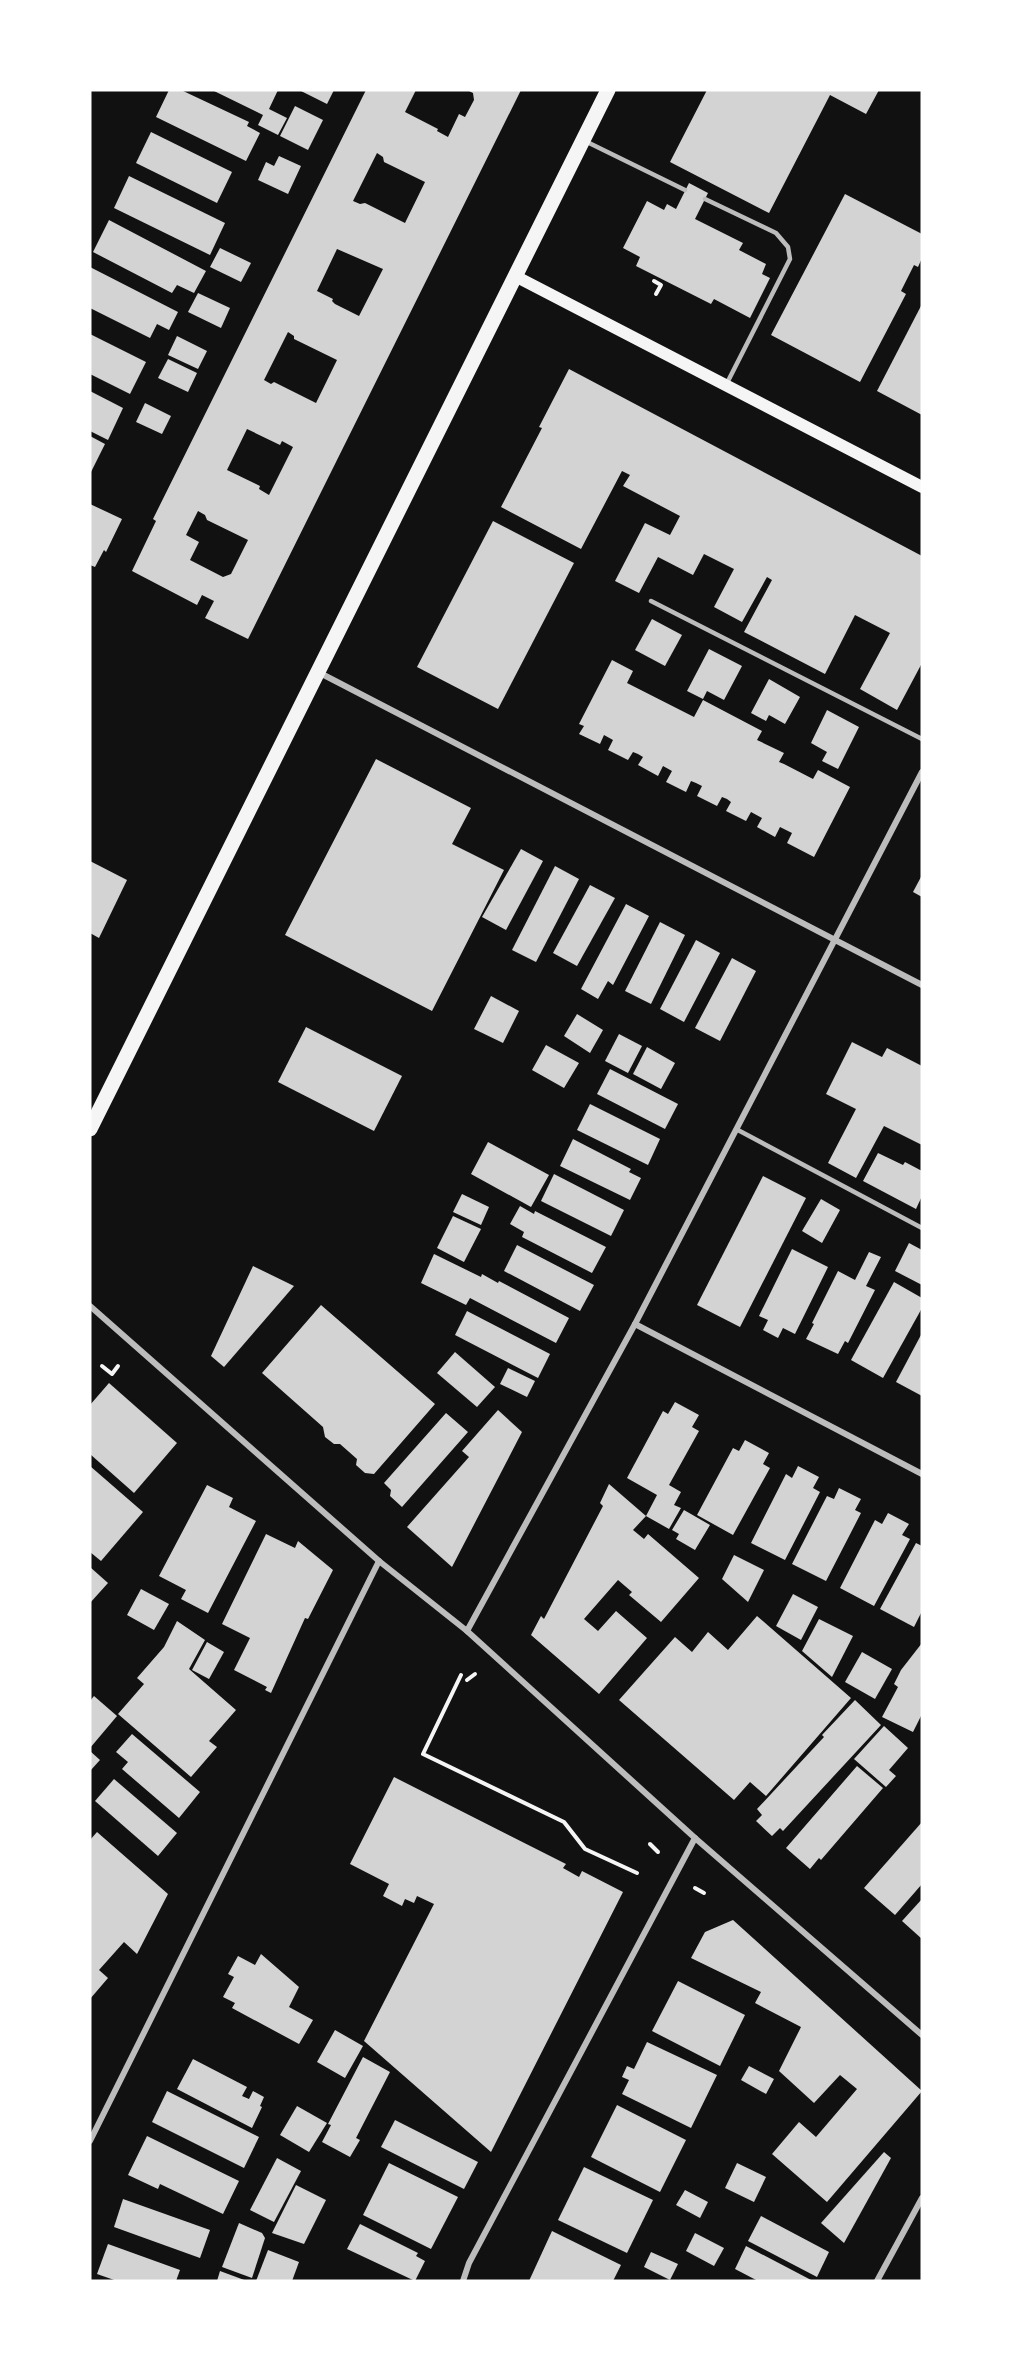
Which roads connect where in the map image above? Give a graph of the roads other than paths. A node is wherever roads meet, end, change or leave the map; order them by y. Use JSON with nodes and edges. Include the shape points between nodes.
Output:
{"nodes":[{"id":1,"x":608,"y":90,"type":"edge"},
{"id":2,"x":583,"y":140,"type":"junction"},
{"id":3,"x":685,"y":190,"type":"dead end"},
{"id":4,"x":705,"y":200,"type":"dead end"},
{"id":5,"x":515,"y":276,"type":"junction"},
{"id":6,"x":726,"y":384,"type":"junction"},
{"id":7,"x":922,"y":487,"type":"edge"},
{"id":8,"x":651,"y":601,"type":"dead end"},
{"id":9,"x":318,"y":672,"type":"junction"},
{"id":10,"x":922,"y":739,"type":"edge"},
{"id":11,"x":922,"y":772,"type":"edge"},
{"id":12,"x":833,"y":939,"type":"junction"},
{"id":13,"x":922,"y":986,"type":"edge"},
{"id":14,"x":90,"y":1129,"type":"edge"},
{"id":15,"x":736,"y":1129,"type":"junction"},
{"id":16,"x":922,"y":1228,"type":"edge"},
{"id":17,"x":90,"y":1306,"type":"edge"},
{"id":18,"x":635,"y":1324,"type":"junction"},
{"id":19,"x":922,"y":1474,"type":"edge"},
{"id":20,"x":379,"y":1561,"type":"junction"},
{"id":21,"x":467,"y":1630,"type":"junction"},
{"id":22,"x":695,"y":1838,"type":"junction"},
{"id":23,"x":922,"y":2035,"type":"edge"},
{"id":24,"x":90,"y":2141,"type":"edge"},
{"id":25,"x":922,"y":2198,"type":"edge"},
{"id":26,"x":463,"y":2281,"type":"edge"},
{"id":27,"x":877,"y":2281,"type":"edge"}],
"edges":[{"from":1,"to":2,"type":"main road"},
{"from":2,"to":3,"type":"lane"},
{"from":2,"to":5,"type":"main road"},
{"from":4,"to":6,"type":"lane","via":[[776,233],[788,247],[790,259]]},
{"from":5,"to":6,"type":"main road"},
{"from":5,"to":9,"type":"main road"},
{"from":6,"to":7,"type":"main road"},
{"from":8,"to":10,"type":"lane"},
{"from":9,"to":12,"type":"street"},
{"from":9,"to":14,"type":"main road"},
{"from":11,"to":12,"type":"street"},
{"from":12,"to":13,"type":"street"},
{"from":12,"to":15,"type":"street"},
{"from":15,"to":16,"type":"lane"},
{"from":15,"to":18,"type":"street"},
{"from":17,"to":20,"type":"street"},
{"from":18,"to":19,"type":"street"},
{"from":18,"to":21,"type":"street"},
{"from":20,"to":21,"type":"street"},
{"from":20,"to":24,"type":"street"},
{"from":21,"to":22,"type":"street"},
{"from":22,"to":23,"type":"street"},
{"from":22,"to":26,"type":"street","via":[[501,2201]]},
{"from":25,"to":27,"type":"street"}]}
